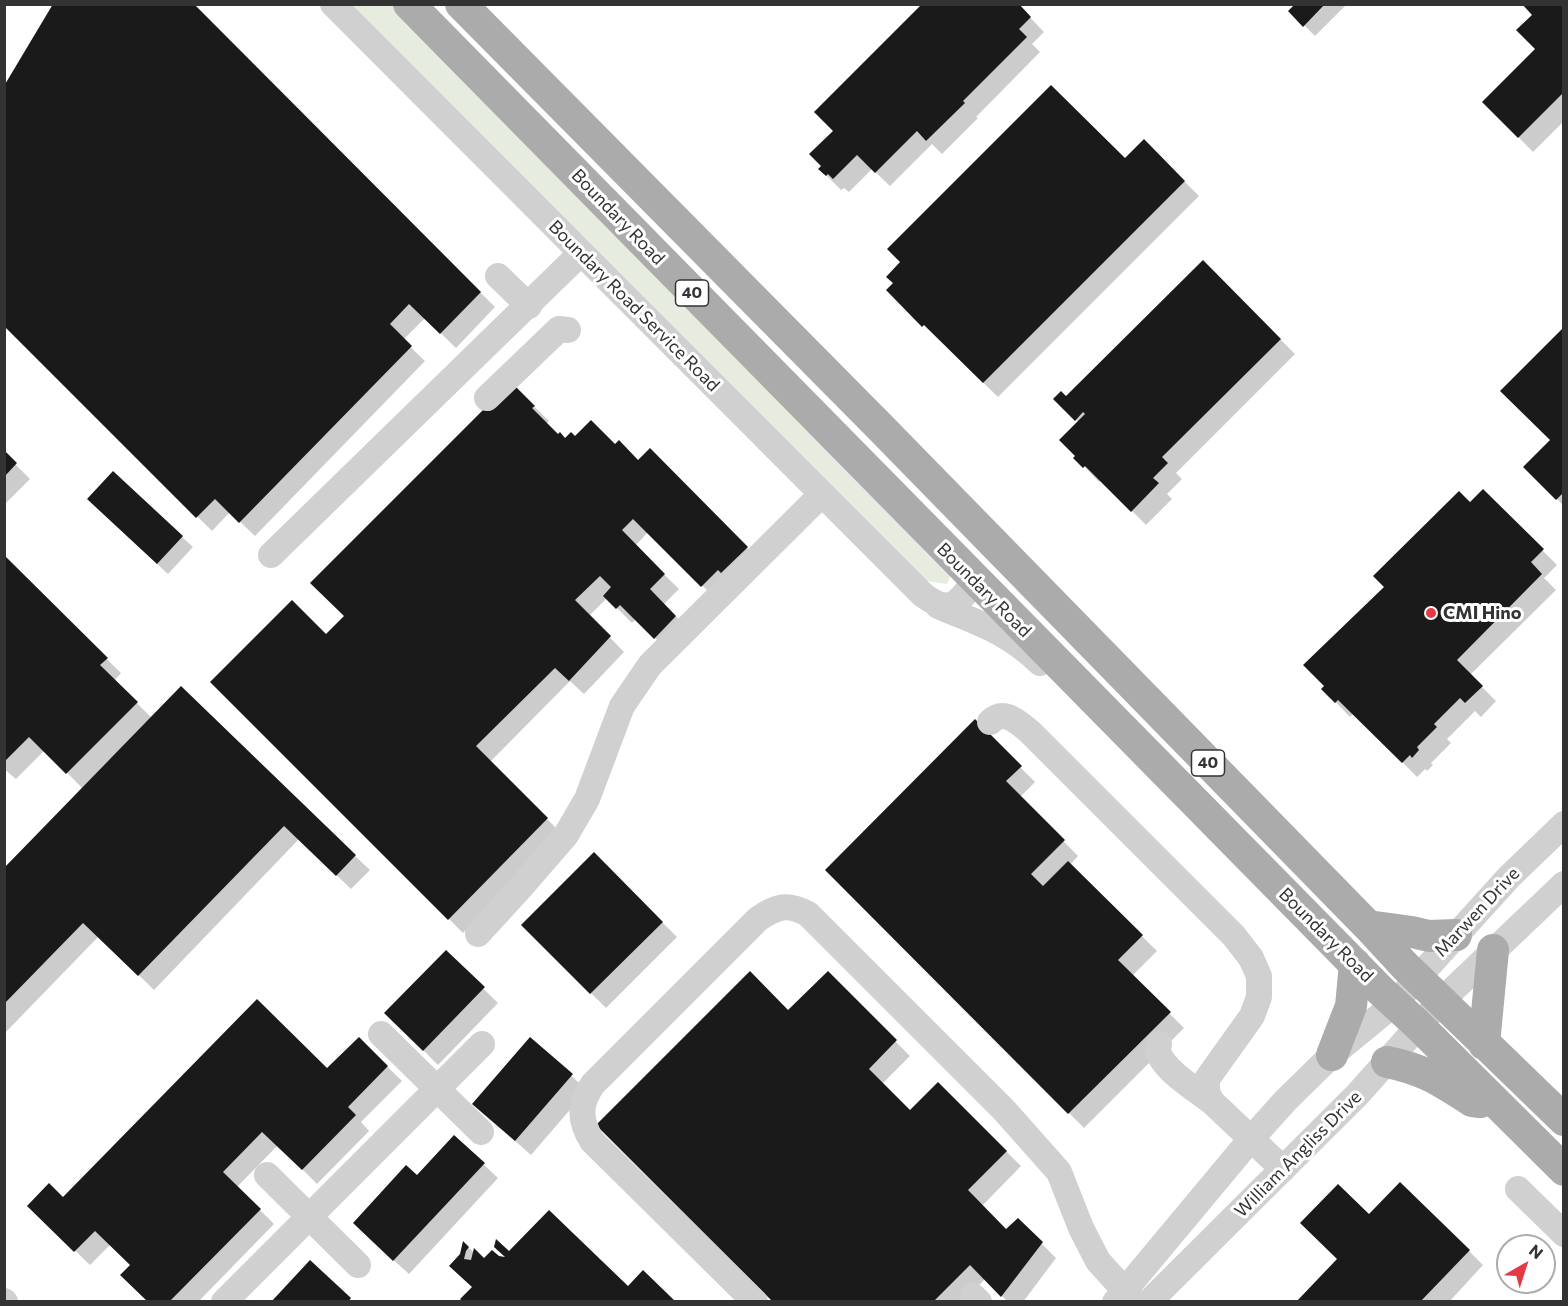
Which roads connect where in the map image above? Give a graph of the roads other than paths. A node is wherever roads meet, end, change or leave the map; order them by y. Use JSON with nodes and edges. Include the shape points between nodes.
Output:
{"nodes":[{"id":1,"x":333,"y":4,"type":"edge"},
{"id":2,"x":409,"y":4,"type":"edge"},
{"id":3,"x":461,"y":4,"type":"edge"},
{"id":4,"x":581,"y":253,"type":"junction"},
{"id":5,"x":498,"y":276,"type":"dead end"},
{"id":6,"x":529,"y":306,"type":"junction"},
{"id":7,"x":568,"y":330,"type":"dead end"},
{"id":8,"x":487,"y":398,"type":"dead end"},
{"id":9,"x":822,"y":494,"type":"junction"},
{"id":10,"x":997,"y":549,"type":"junction"},
{"id":11,"x":271,"y":555,"type":"dead end"},
{"id":12,"x":975,"y":580,"type":"junction"},
{"id":13,"x":938,"y":606,"type":"junction"},
{"id":14,"x":990,"y":722,"type":"dead end"},
{"id":15,"x":1130,"y":738,"type":"junction"},
{"id":16,"x":1563,"y":824,"type":"edge"},
{"id":17,"x":1563,"y":884,"type":"edge"},
{"id":18,"x":1368,"y":926,"type":"junction"},
{"id":19,"x":478,"y":934,"type":"dead end"},
{"id":20,"x":1456,"y":935,"type":"junction"},
{"id":21,"x":1493,"y":950,"type":"junction"},
{"id":22,"x":1355,"y":963,"type":"junction"},
{"id":23,"x":1417,"y":978,"type":"junction"},
{"id":24,"x":1441,"y":1001,"type":"junction"},
{"id":25,"x":1394,"y":1004,"type":"junction"},
{"id":26,"x":1418,"y":1024,"type":"junction"},
{"id":27,"x":381,"y":1034,"type":"dead end"},
{"id":28,"x":482,"y":1044,"type":"dead end"},
{"id":29,"x":1159,"y":1044,"type":"dead end"},
{"id":30,"x":1484,"y":1044,"type":"junction"},
{"id":31,"x":1332,"y":1055,"type":"junction"},
{"id":32,"x":1387,"y":1062,"type":"junction"},
{"id":33,"x":437,"y":1089,"type":"junction"},
{"id":34,"x":1212,"y":1102,"type":"junction"},
{"id":35,"x":1496,"y":1104,"type":"junction"},
{"id":36,"x":1563,"y":1120,"type":"edge"},
{"id":37,"x":481,"y":1132,"type":"dead end"},
{"id":38,"x":1250,"y":1140,"type":"junction"},
{"id":39,"x":1282,"y":1169,"type":"junction"},
{"id":40,"x":1563,"y":1170,"type":"edge"},
{"id":41,"x":267,"y":1175,"type":"dead end"},
{"id":42,"x":1518,"y":1189,"type":"dead end"},
{"id":43,"x":309,"y":1217,"type":"junction"},
{"id":44,"x":1563,"y":1234,"type":"edge"},
{"id":45,"x":358,"y":1265,"type":"dead end"},
{"id":46,"x":1125,"y":1298,"type":"edge"},
{"id":47,"x":224,"y":1302,"type":"edge"},
{"id":48,"x":755,"y":1302,"type":"edge"},
{"id":49,"x":1149,"y":1302,"type":"edge"}],
"edges":[{"from":1,"to":4,"type":"street","name":"Boundary Road Service Road"},
{"from":2,"to":12,"type":"main road","name":"Boundary Road","number":"40"},
{"from":3,"to":10,"type":"main road","name":"Boundary Road","number":"40"},
{"from":4,"to":6,"type":"street"},
{"from":4,"to":9,"type":"street","name":"Boundary Road Service Road"},
{"from":5,"to":6,"type":"street"},
{"from":6,"to":11,"type":"street"},
{"from":7,"to":8,"type":"street","via":[[559,328]]},
{"from":9,"to":13,"type":"street","name":"Boundary Road Service Road"},
{"from":9,"to":19,"type":"street","via":[[650,665],[622,706],[587,799],[566,835]]},
{"from":10,"to":12,"type":"main road"},
{"from":10,"to":18,"type":"main road","name":"Boundary Road","number":"40"},
{"from":12,"to":13,"type":"street","via":[[960,600]]},
{"from":12,"to":15,"type":"main road","name":"Boundary Road","number":"40"},
{"from":13,"to":15,"type":"street","name":"Boundary Road Service Road","via":[[1015,641],[1087,710]]},
{"from":14,"to":34,"type":"street","via":[[1003,715],[1015,719],[1030,732],[1234,936],[1251,958],[1259,976],[1259,997],[1252,1016],[1207,1079]]},
{"from":15,"to":22,"type":"main road","name":"Boundary Road","number":"40"},
{"from":16,"to":20,"type":"street","name":"Marwen Drive"},
{"from":17,"to":21,"type":"street","name":"Marwen Drive"},
{"from":18,"to":20,"type":"main road","via":[[1429,936]]},
{"from":18,"to":23,"type":"main road","name":"Boundary Road","number":"40"},
{"from":20,"to":23,"type":"street","name":"Marwen Drive"},
{"from":21,"to":24,"type":"street","name":"Marwen Drive"},
{"from":21,"to":30,"type":"main road"},
{"from":22,"to":25,"type":"main road","name":"Boundary Road","number":"40"},
{"from":22,"to":31,"type":"main road","via":[[1351,1006]]},
{"from":23,"to":24,"type":"main road","name":"Boundary Road","number":"40"},
{"from":23,"to":25,"type":"street","name":"Marwen Drive"},
{"from":24,"to":26,"type":"street","name":"William Angliss Drive"},
{"from":24,"to":30,"type":"main road","name":"Boundary Road","number":"40"},
{"from":25,"to":26,"type":"main road","name":"Boundary Road","number":"40"},
{"from":25,"to":31,"type":"street"},
{"from":26,"to":32,"type":"street","name":"William Angliss Drive"},
{"from":26,"to":35,"type":"main road","name":"Boundary Road","number":"40"},
{"from":27,"to":33,"type":"street"},
{"from":28,"to":33,"type":"street"},
{"from":29,"to":34,"type":"street","via":[[1158,1055],[1165,1065]]},
{"from":30,"to":36,"type":"main road","name":"Boundary Road","number":"40"},
{"from":31,"to":38,"type":"street"},
{"from":32,"to":35,"type":"main road","via":[[1424,1072],[1472,1101]]},
{"from":32,"to":39,"type":"street","name":"William Angliss Drive"},
{"from":33,"to":37,"type":"street"},
{"from":33,"to":43,"type":"street"},
{"from":34,"to":38,"type":"street"},
{"from":35,"to":40,"type":"main road","name":"Boundary Road","number":"40"},
{"from":38,"to":39,"type":"street"},
{"from":38,"to":46,"type":"street"},
{"from":39,"to":49,"type":"street","name":"William Angliss Drive"},
{"from":41,"to":43,"type":"street"},
{"from":42,"to":44,"type":"street"},
{"from":43,"to":45,"type":"street"},
{"from":43,"to":47,"type":"street"},
{"from":46,"to":48,"type":"street","via":[[1098,1261],[1059,1172],[1004,1110],[808,914],[785,906],[758,919],[593,1084],[582,1105],[585,1130],[592,1141]]}]}
